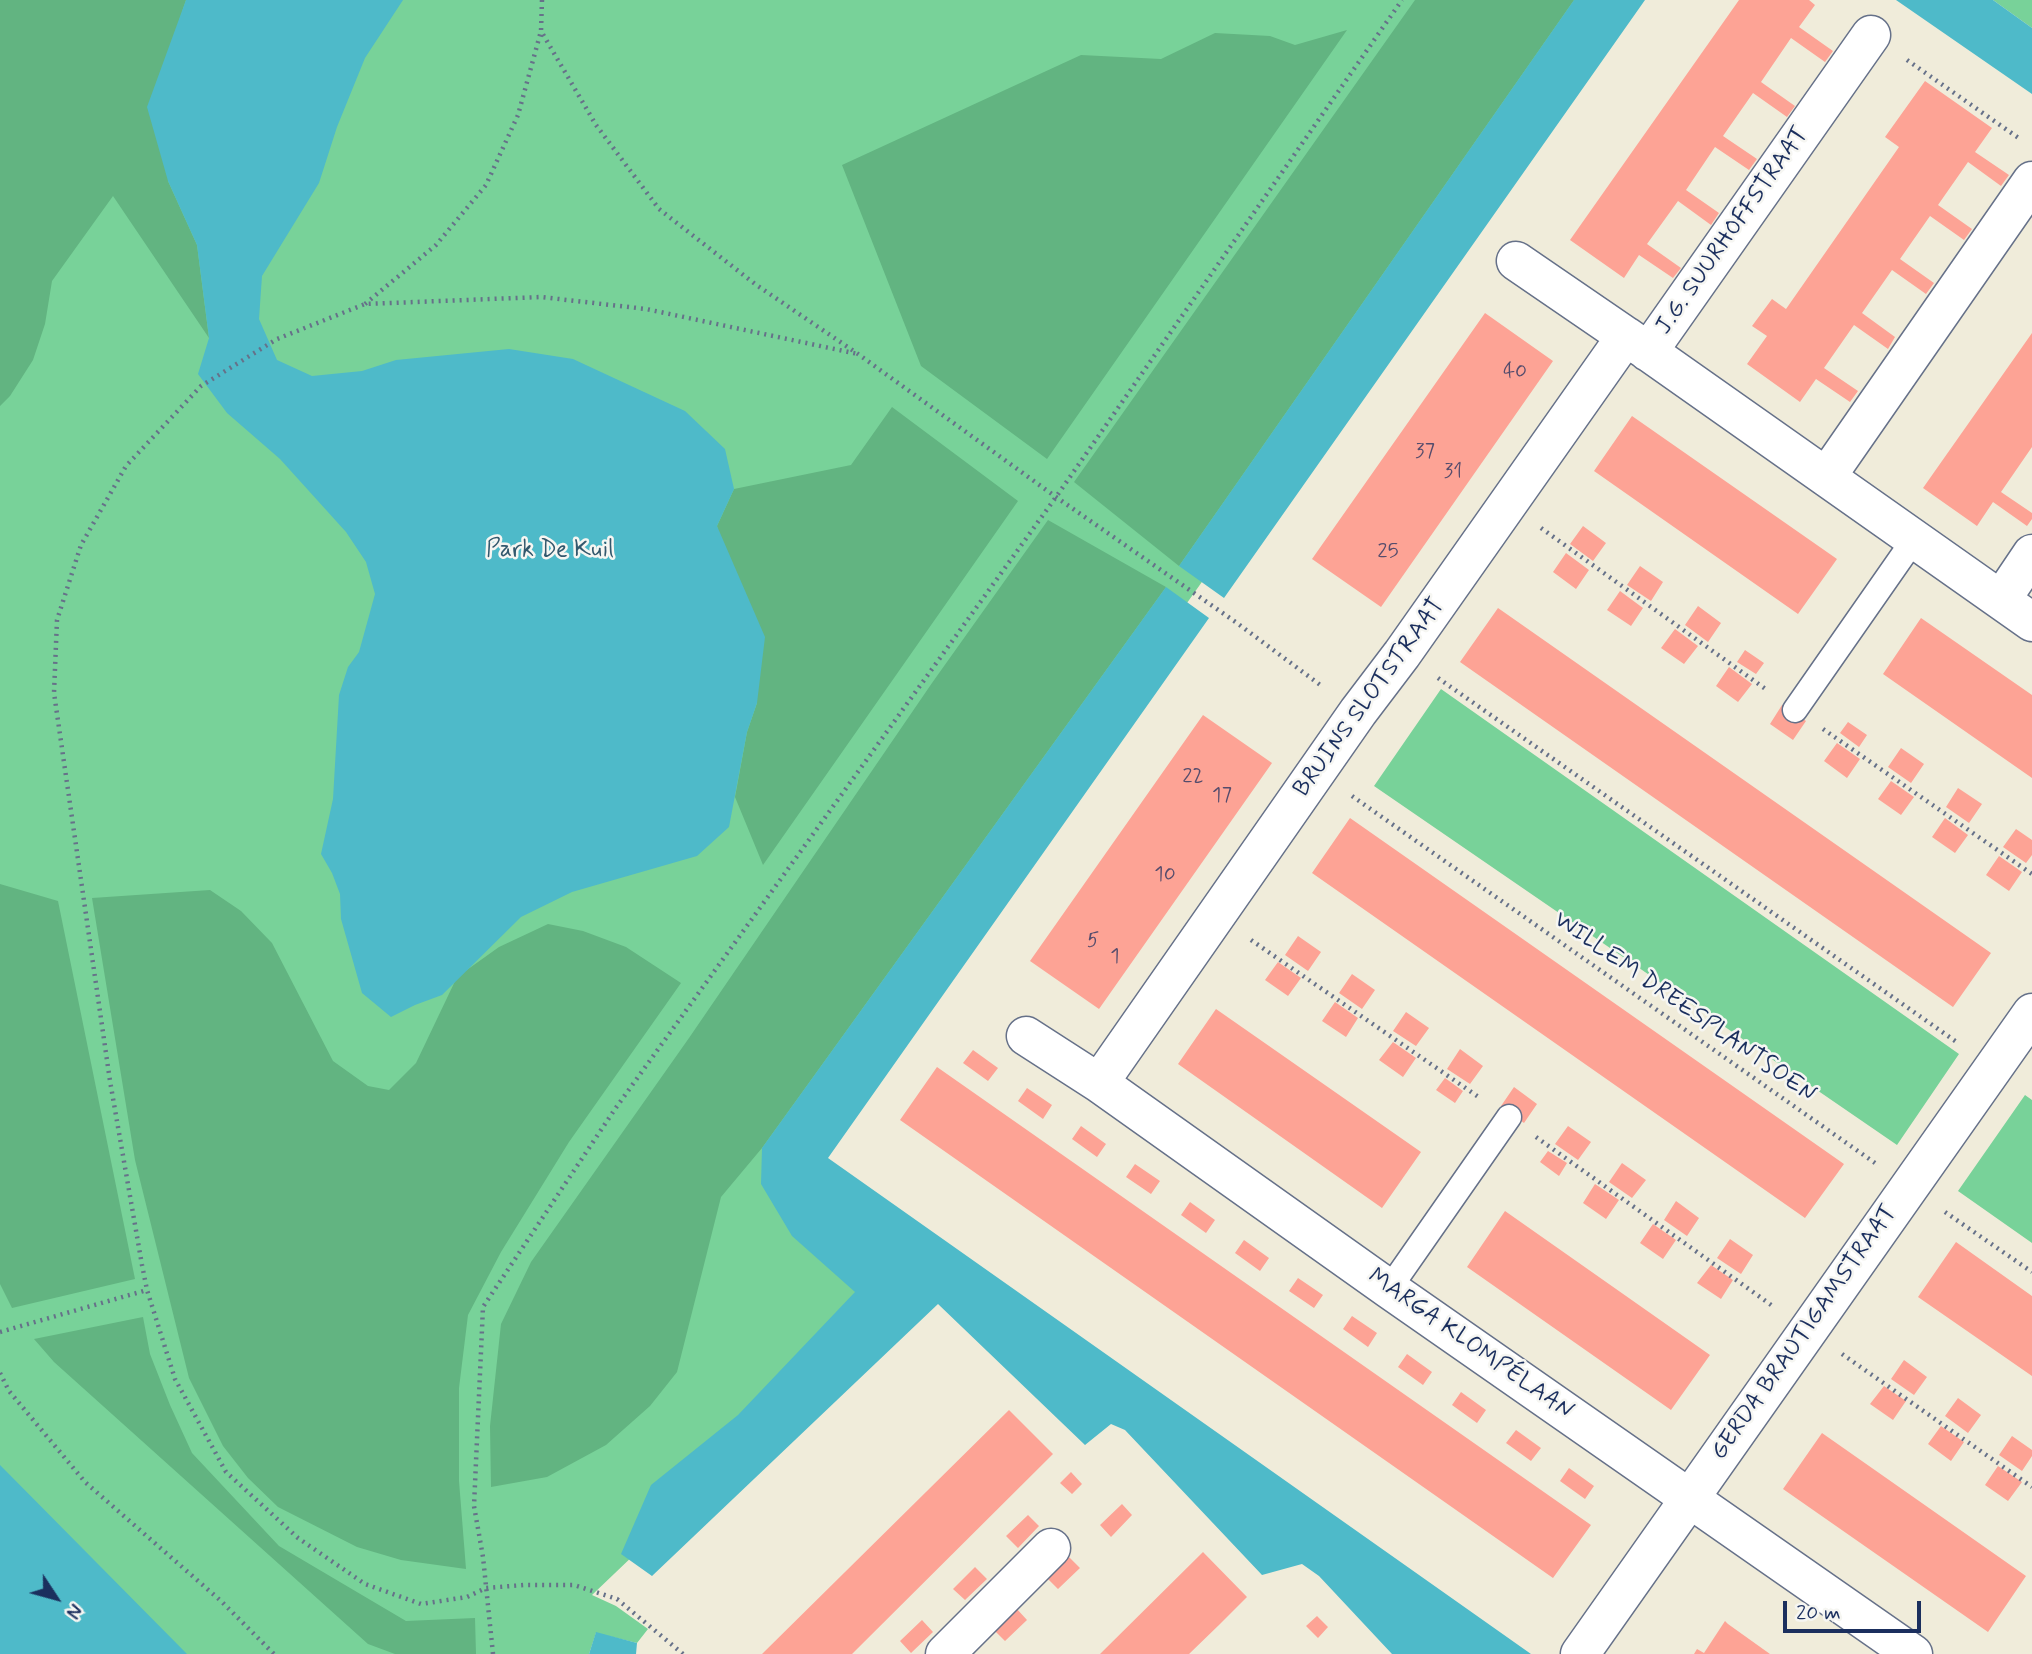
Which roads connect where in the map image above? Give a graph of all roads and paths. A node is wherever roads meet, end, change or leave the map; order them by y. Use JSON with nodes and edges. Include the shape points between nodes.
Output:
{"nodes":[{"id":1,"x":542,"y":0,"type":"edge"},
{"id":2,"x":1402,"y":0,"type":"edge"},
{"id":3,"x":541,"y":31,"type":"junction"},
{"id":4,"x":1871,"y":35,"type":"joint"},
{"id":5,"x":2021,"y":140,"type":"dead end"},
{"id":6,"x":2032,"y":181,"type":"edge"},
{"id":7,"x":1516,"y":261,"type":"dead end"},
{"id":8,"x":366,"y":304,"type":"junction"},
{"id":9,"x":1642,"y":348,"type":"junction"},
{"id":10,"x":858,"y":354,"type":"junction"},
{"id":11,"x":1826,"y":476,"type":"junction"},
{"id":12,"x":1056,"y":497,"type":"junction"},
{"id":13,"x":1915,"y":538,"type":"junction"},
{"id":14,"x":2032,"y":554,"type":"edge"},
{"id":15,"x":2001,"y":600,"type":"junction"},
{"id":16,"x":2032,"y":622,"type":"edge"},
{"id":17,"x":1402,"y":654,"type":"junction"},
{"id":18,"x":1795,"y":710,"type":"dead end"},
{"id":19,"x":1358,"y":712,"type":"junction"},
{"id":20,"x":1317,"y":771,"type":"junction"},
{"id":21,"x":1216,"y":916,"type":"junction"},
{"id":22,"x":2032,"y":1013,"type":"edge"},
{"id":23,"x":1026,"y":1036,"type":"dead end"},
{"id":24,"x":1993,"y":1068,"type":"junction"},
{"id":25,"x":1099,"y":1083,"type":"junction"},
{"id":26,"x":1508,"y":1117,"type":"junction"},
{"id":27,"x":1908,"y":1187,"type":"junction"},
{"id":28,"x":2032,"y":1272,"type":"edge"},
{"id":29,"x":1390,"y":1289,"type":"junction"},
{"id":30,"x":147,"y":1290,"type":"junction"},
{"id":31,"x":1808,"y":1330,"type":"junction"},
{"id":32,"x":0,"y":1332,"type":"edge"},
{"id":33,"x":0,"y":1373,"type":"edge"},
{"id":34,"x":2032,"y":1487,"type":"edge"},
{"id":35,"x":1689,"y":1498,"type":"junction"},
{"id":36,"x":1051,"y":1548,"type":"dead end"},
{"id":37,"x":486,"y":1588,"type":"junction"},
{"id":38,"x":274,"y":1654,"type":"edge"},
{"id":39,"x":493,"y":1654,"type":"edge"},
{"id":40,"x":683,"y":1654,"type":"edge"},
{"id":41,"x":945,"y":1654,"type":"edge"},
{"id":42,"x":1580,"y":1654,"type":"edge"},
{"id":43,"x":1913,"y":1654,"type":"edge"}],
"edges":[{"from":1,"to":3,"type":"path"},
{"from":2,"to":12,"type":"path"},
{"from":3,"to":8,"type":"path","via":[[518,114],[486,185],[436,245]]},
{"from":3,"to":10,"type":"path","via":[[596,125],[659,209],[755,284]]},
{"from":4,"to":5,"type":"path"},
{"from":4,"to":9,"type":"street","name":"J.G. SUURHOFFSTRAAT"},
{"from":6,"to":11,"type":"street"},
{"from":7,"to":9,"type":"street"},
{"from":8,"to":10,"type":"path","via":[[541,297],[646,309]]},
{"from":8,"to":30,"type":"path","via":[[277,339],[201,386],[126,467],[81,545],[57,621],[54,693],[110,1081]]},
{"from":9,"to":11,"type":"street","name":"J.G. SUURHOFFSTRAAT"},
{"from":9,"to":17,"type":"street","name":"BRUINS SLOTSTRAAT","via":[[1626,336]]},
{"from":10,"to":12,"type":"path"},
{"from":11,"to":13,"type":"street","name":"J.G. SUURHOFFSTRAAT"},
{"from":12,"to":19,"type":"path"},
{"from":12,"to":37,"type":"path","via":[[615,1109],[483,1307],[474,1506]]},
{"from":13,"to":15,"type":"street","name":"J.G. SUURHOFFSTRAAT"},
{"from":13,"to":18,"type":"lane"},
{"from":14,"to":15,"type":"street"},
{"from":15,"to":16,"type":"street","name":"J.G. SUURHOFFSTRAAT"},
{"from":17,"to":19,"type":"street","name":"BRUINS SLOTSTRAAT"},
{"from":17,"to":24,"type":"path"},
{"from":19,"to":20,"type":"street","name":"BRUINS SLOTSTRAAT"},
{"from":20,"to":21,"type":"street","name":"BRUINS SLOTSTRAAT"},
{"from":20,"to":27,"type":"path","name":"WILLEM DREESPLANTSOEN"},
{"from":21,"to":25,"type":"street","name":"BRUINS SLOTSTRAAT"},
{"from":21,"to":26,"type":"path"},
{"from":22,"to":24,"type":"street","name":"GERDA BRAUTIGAMSTRAAT"},
{"from":23,"to":25,"type":"street","name":"MARGA KLOMPÉLAAN"},
{"from":24,"to":27,"type":"street","name":"GERDA BRAUTIGAMSTRAAT"},
{"from":25,"to":29,"type":"street","name":"MARGA KLOMPÉLAAN"},
{"from":26,"to":29,"type":"lane"},
{"from":26,"to":31,"type":"path"},
{"from":27,"to":28,"type":"path","name":"WILLEM DREESPLANTSOEN"},
{"from":27,"to":31,"type":"street","name":"GERDA BRAUTIGAMSTRAAT"},
{"from":29,"to":35,"type":"street","name":"MARGA KLOMPÉLAAN"},
{"from":30,"to":32,"type":"path"},
{"from":30,"to":37,"type":"path","via":[[175,1379],[226,1472],[298,1538],[365,1584],[421,1604],[467,1597]]},
{"from":31,"to":34,"type":"path"},
{"from":31,"to":35,"type":"street","name":"GERDA BRAUTIGAMSTRAAT"},
{"from":33,"to":38,"type":"path","via":[[9,1391],[85,1482],[221,1601]]},
{"from":35,"to":42,"type":"street","name":"GERDA BRAUTIGAMSTRAAT"},
{"from":35,"to":43,"type":"street","name":"MARGA KLOMPÉLAAN"},
{"from":36,"to":41,"type":"street"},
{"from":37,"to":39,"type":"path"},
{"from":37,"to":40,"type":"path","via":[[574,1585],[607,1595]]}]}
